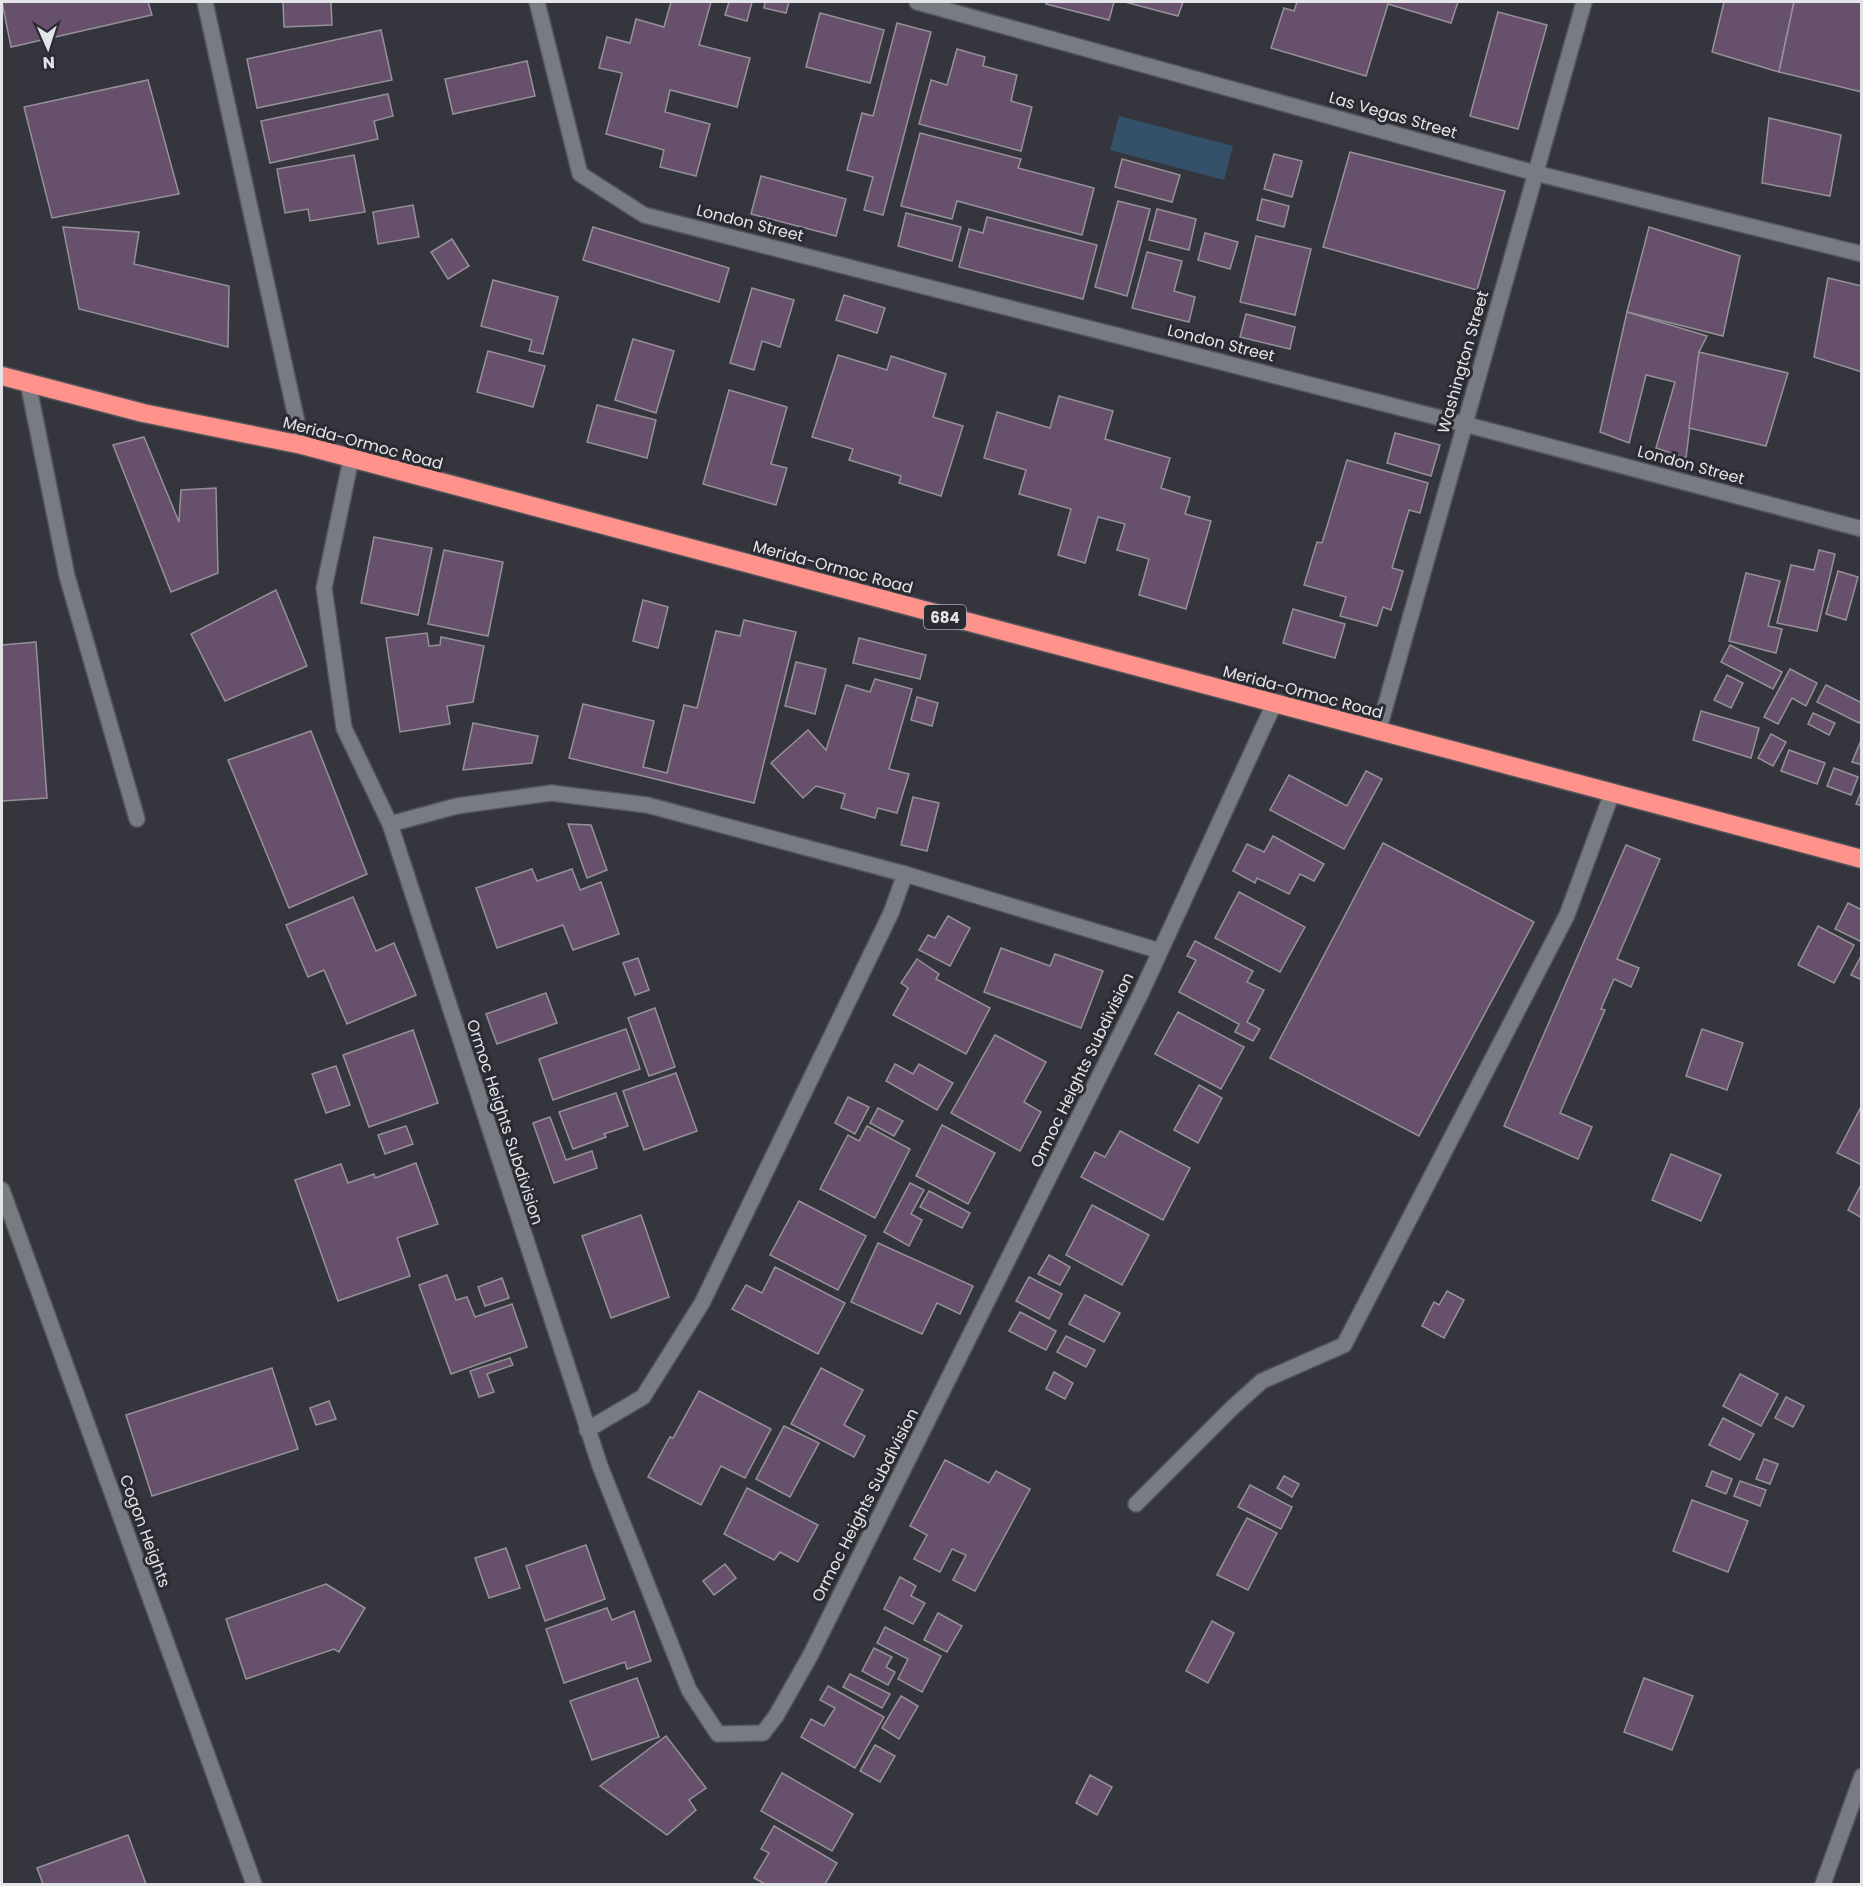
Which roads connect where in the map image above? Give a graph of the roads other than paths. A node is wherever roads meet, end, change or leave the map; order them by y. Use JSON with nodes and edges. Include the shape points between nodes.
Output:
{"nodes":[{"id":1,"x":205,"y":2,"type":"edge"},
{"id":2,"x":537,"y":2,"type":"edge"},
{"id":3,"x":917,"y":2,"type":"edge"},
{"id":4,"x":1584,"y":2,"type":"edge"},
{"id":5,"x":1535,"y":173,"type":"junction"},
{"id":6,"x":1862,"y":254,"type":"edge"},
{"id":7,"x":2,"y":376,"type":"edge"},
{"id":8,"x":28,"y":383,"type":"junction"},
{"id":9,"x":1464,"y":424,"type":"junction"},
{"id":10,"x":302,"y":445,"type":"junction"},
{"id":11,"x":351,"y":459,"type":"junction"},
{"id":12,"x":1862,"y":529,"type":"edge"},
{"id":13,"x":1274,"y":704,"type":"junction"},
{"id":14,"x":1378,"y":732,"type":"junction"},
{"id":15,"x":1612,"y":793,"type":"junction"},
{"id":16,"x":137,"y":819,"type":"dead end"},
{"id":17,"x":390,"y":824,"type":"junction"},
{"id":18,"x":1862,"y":859,"type":"edge"},
{"id":19,"x":905,"y":874,"type":"junction"},
{"id":20,"x":1160,"y":951,"type":"junction"},
{"id":21,"x":2,"y":1190,"type":"edge"},
{"id":22,"x":587,"y":1430,"type":"junction"},
{"id":23,"x":1136,"y":1503,"type":"dead end"},
{"id":24,"x":1862,"y":1776,"type":"edge"},
{"id":25,"x":254,"y":1884,"type":"edge"},
{"id":26,"x":1823,"y":1884,"type":"edge"}],
"edges":[{"from":1,"to":10,"type":"street"},
{"from":2,"to":9,"type":"street","name":"London Street","via":[[580,174],[644,215]]},
{"from":3,"to":5,"type":"street","name":"Las Vegas Street"},
{"from":4,"to":5,"type":"street","name":"Washington Street"},
{"from":5,"to":6,"type":"street","name":"Las Vegas Street"},
{"from":5,"to":9,"type":"street","name":"Washington Street"},
{"from":7,"to":8,"type":"highway","name":"Merida-Ormoc Road","number":"684"},
{"from":8,"to":10,"type":"highway","name":"Merida-Ormoc Road","number":"684","via":[[143,413]]},
{"from":8,"to":16,"type":"street","via":[[67,576]]},
{"from":9,"to":12,"type":"street","name":"London Street"},
{"from":9,"to":14,"type":"street","name":"Washington Street"},
{"from":10,"to":11,"type":"highway","name":"Merida-Ormoc Road","number":"684"},
{"from":11,"to":13,"type":"highway","name":"Merida-Ormoc Road","number":"684"},
{"from":11,"to":17,"type":"street","name":"Ormoc Heights Subdivision","via":[[324,588],[344,728]]},
{"from":13,"to":14,"type":"highway","name":"Merida-Ormoc Road","number":"684"},
{"from":13,"to":20,"type":"street","name":"Ormoc Heights Subdivision"},
{"from":14,"to":15,"type":"highway","name":"Merida-Ormoc Road","number":"684"},
{"from":15,"to":18,"type":"highway","name":"Merida-Ormoc Road","number":"684"},
{"from":15,"to":23,"type":"street","via":[[1567,915],[1344,1345],[1262,1381]]},
{"from":17,"to":19,"type":"street","via":[[457,806],[551,793],[647,805]]},
{"from":17,"to":22,"type":"street","name":"Ormoc Heights Subdivision"},
{"from":19,"to":20,"type":"street"},
{"from":19,"to":22,"type":"street","via":[[891,914],[702,1303],[643,1397]]},
{"from":20,"to":22,"type":"street","name":"Ormoc Heights Subdivision","via":[[821,1635],[764,1733],[718,1734],[689,1690]]},
{"from":21,"to":25,"type":"street","name":"Cogon Heights"},
{"from":24,"to":26,"type":"street"}]}
